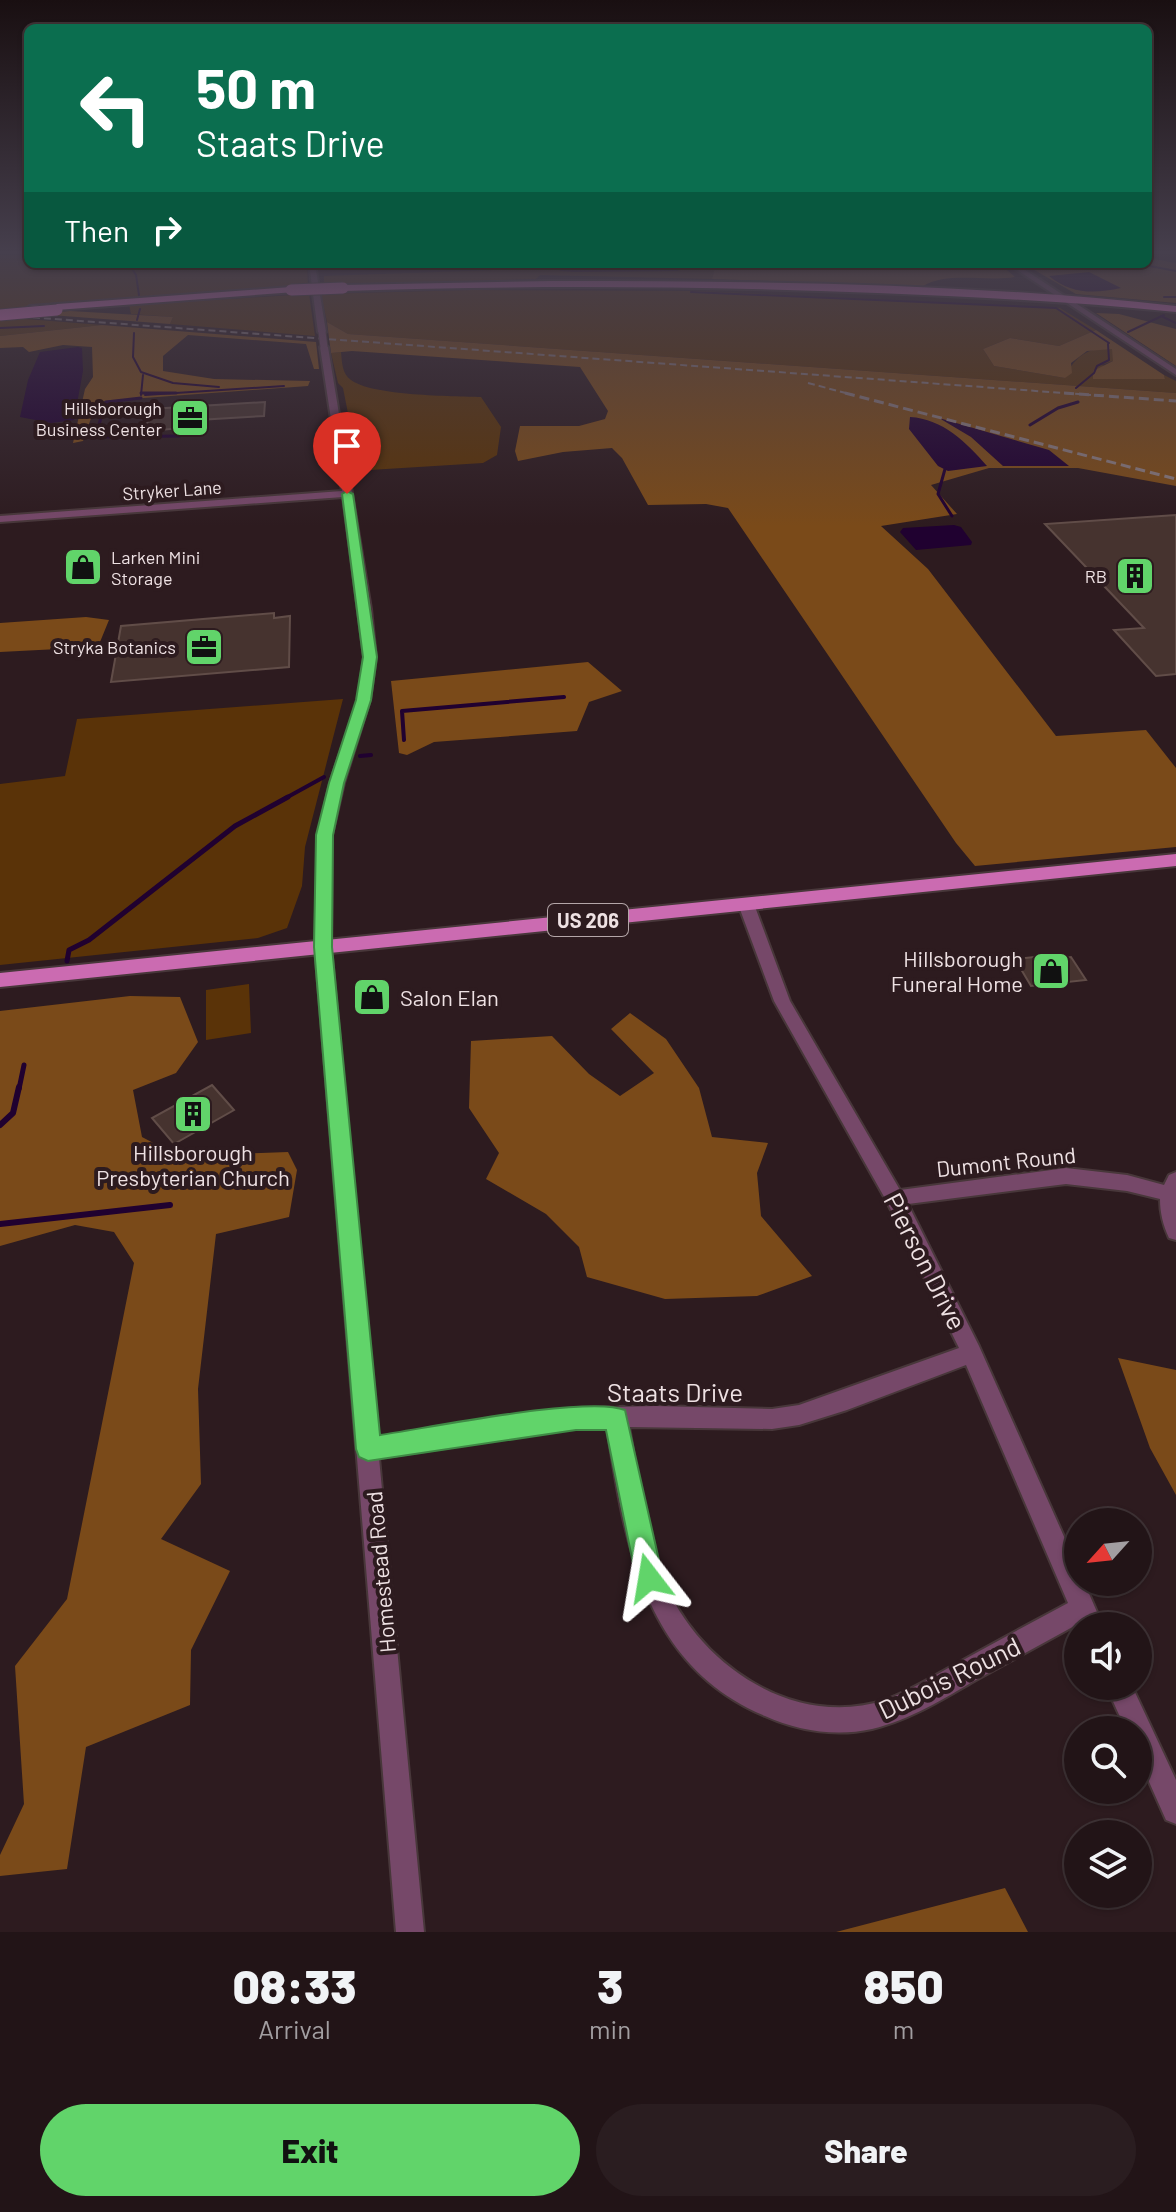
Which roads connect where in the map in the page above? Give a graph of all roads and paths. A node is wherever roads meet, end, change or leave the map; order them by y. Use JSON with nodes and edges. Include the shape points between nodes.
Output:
{"nodes":[{"id":1,"x":324,"y":345,"type":"edge"},
{"id":2,"x":1133,"y":345,"type":"edge"},
{"id":3,"x":1176,"y":373,"type":"edge"},
{"id":4,"x":347,"y":494,"type":"junction"},
{"id":5,"x":0,"y":519,"type":"edge"},
{"id":6,"x":1176,"y":860,"type":"edge"},
{"id":7,"x":746,"y":904,"type":"junction"},
{"id":8,"x":323,"y":947,"type":"junction"},
{"id":9,"x":0,"y":980,"type":"edge"},
{"id":10,"x":1172,"y":1187,"type":"edge"},
{"id":11,"x":895,"y":1198,"type":"junction"},
{"id":12,"x":1176,"y":1232,"type":"edge"},
{"id":13,"x":972,"y":1353,"type":"junction"},
{"id":14,"x":617,"y":1418,"type":"junction"},
{"id":15,"x":368,"y":1449,"type":"junction"},
{"id":16,"x":1085,"y":1612,"type":"edge"},
{"id":17,"x":1064,"y":1628,"type":"edge"},
{"id":18,"x":1125,"y":1700,"type":"edge"},
{"id":19,"x":1176,"y":1810,"type":"edge"},
{"id":20,"x":410,"y":1932,"type":"edge"}],
"edges":[{"from":1,"to":4,"type":"street","name":"Homestead Road","bridge":true},
{"from":2,"to":3,"type":"street"},
{"from":4,"to":5,"type":"street","name":"Stryker Lane"},
{"from":4,"to":8,"type":"street","name":"Homestead Road","via":[[370,657],[364,700],[325,835]]},
{"from":6,"to":7,"type":"main road","number":"US 206"},
{"from":7,"to":8,"type":"main road","number":"US 206"},
{"from":7,"to":11,"type":"street","name":"Pierson Drive","via":[[782,1001]]},
{"from":8,"to":9,"type":"main road","number":"US 206"},
{"from":8,"to":15,"type":"street","name":"Homestead Road"},
{"from":10,"to":11,"type":"street","name":"Dumont Round","via":[[1066,1176]]},
{"from":10,"to":12,"type":"street","name":"Dumont Round","via":[[1169,1216]]},
{"from":11,"to":13,"type":"street","name":"Pierson Drive"},
{"from":13,"to":14,"type":"street","name":"Staats Drive","via":[[799,1415],[745,1420]]},
{"from":13,"to":16,"type":"street","name":"Pierson Drive"},
{"from":14,"to":15,"type":"street","name":"Staats Drive","via":[[576,1418]]},
{"from":14,"to":17,"type":"street","name":"Dubois Round","via":[[649,1578],[661,1607],[702,1660],[733,1686],[773,1707],[808,1716],[871,1717]]},
{"from":15,"to":20,"type":"street","name":"Homestead Road"},
{"from":18,"to":19,"type":"street"}]}
